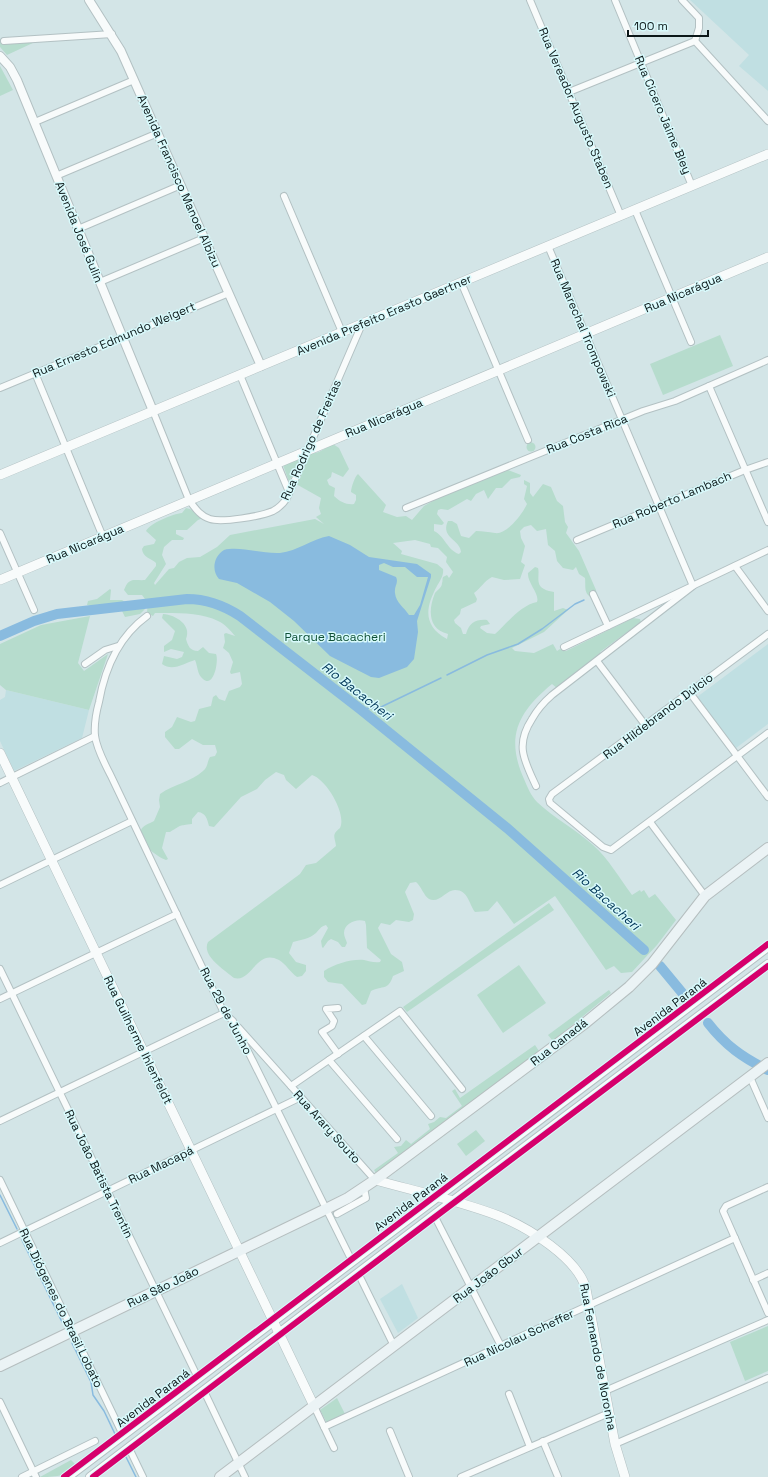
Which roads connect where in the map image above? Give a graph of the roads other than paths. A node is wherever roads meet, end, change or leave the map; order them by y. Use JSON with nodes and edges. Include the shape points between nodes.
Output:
{"nodes":[{"id":1,"x":89,"y":0,"type":"edge"},
{"id":2,"x":530,"y":0,"type":"edge"},
{"id":3,"x":615,"y":0,"type":"edge"},
{"id":4,"x":682,"y":0,"type":"edge"},
{"id":5,"x":112,"y":34,"type":"junction"},
{"id":6,"x":4,"y":41,"type":"dead end"},
{"id":7,"x":695,"y":41,"type":"junction"},
{"id":8,"x":0,"y":56,"type":"edge"},
{"id":9,"x":641,"y":63,"type":"junction"},
{"id":10,"x":134,"y":80,"type":"junction"},
{"id":11,"x":569,"y":92,"type":"junction"},
{"id":12,"x":768,"y":121,"type":"edge"},
{"id":13,"x":35,"y":122,"type":"junction"},
{"id":14,"x":158,"y":133,"type":"junction"},
{"id":15,"x":768,"y":154,"type":"edge"},
{"id":16,"x":56,"y":176,"type":"junction"},
{"id":17,"x":181,"y":185,"type":"junction"},
{"id":18,"x":692,"y":186,"type":"junction"},
{"id":19,"x":284,"y":196,"type":"dead end"},
{"id":20,"x":635,"y":210,"type":"junction"},
{"id":21,"x":621,"y":216,"type":"junction"},
{"id":22,"x":78,"y":229,"type":"junction"},
{"id":23,"x":204,"y":238,"type":"junction"},
{"id":24,"x":548,"y":246,"type":"junction"},
{"id":25,"x":768,"y":257,"type":"edge"},
{"id":26,"x":100,"y":282,"type":"junction"},
{"id":27,"x":461,"y":282,"type":"junction"},
{"id":28,"x":229,"y":292,"type":"junction"},
{"id":29,"x":672,"y":297,"type":"junction"},
{"id":30,"x":362,"y":324,"type":"junction"},
{"id":31,"x":342,"y":332,"type":"junction"},
{"id":32,"x":585,"y":334,"type":"junction"},
{"id":33,"x":122,"y":337,"type":"junction"},
{"id":34,"x":691,"y":342,"type":"dead end"},
{"id":35,"x":768,"y":360,"type":"edge"},
{"id":36,"x":261,"y":366,"type":"junction"},
{"id":37,"x":498,"y":370,"type":"junction"},
{"id":38,"x":35,"y":373,"type":"junction"},
{"id":39,"x":240,"y":374,"type":"junction"},
{"id":40,"x":709,"y":386,"type":"junction"},
{"id":41,"x":0,"y":388,"type":"edge"},
{"id":42,"x":153,"y":411,"type":"junction"},
{"id":43,"x":622,"y":419,"type":"junction"},
{"id":44,"x":528,"y":440,"type":"dead end"},
{"id":45,"x":66,"y":447,"type":"junction"},
{"id":46,"x":308,"y":450,"type":"junction"},
{"id":47,"x":768,"y":462,"type":"edge"},
{"id":48,"x":277,"y":463,"type":"junction"},
{"id":49,"x":745,"y":470,"type":"junction"},
{"id":50,"x":0,"y":475,"type":"edge"},
{"id":51,"x":289,"y":492,"type":"junction"},
{"id":52,"x":189,"y":500,"type":"junction"},
{"id":53,"x":659,"y":506,"type":"junction"},
{"id":54,"x":406,"y":508,"type":"dead end"},
{"id":55,"x":768,"y":522,"type":"edge"},
{"id":56,"x":0,"y":533,"type":"edge"},
{"id":57,"x":103,"y":537,"type":"junction"},
{"id":58,"x":577,"y":540,"type":"dead end"},
{"id":59,"x":768,"y":550,"type":"edge"},
{"id":60,"x":735,"y":566,"type":"junction"},
{"id":61,"x":17,"y":573,"type":"junction"},
{"id":62,"x":0,"y":580,"type":"edge"},
{"id":63,"x":693,"y":586,"type":"junction"},
{"id":64,"x":593,"y":594,"type":"dead end"},
{"id":65,"x":34,"y":610,"type":"dead end"},
{"id":66,"x":768,"y":611,"type":"edge"},
{"id":67,"x":638,"y":612,"type":"junction"},
{"id":68,"x":147,"y":616,"type":"dead end"},
{"id":69,"x":646,"y":624,"type":"junction"},
{"id":70,"x":608,"y":626,"type":"junction"},
{"id":71,"x":768,"y":634,"type":"edge"},
{"id":72,"x":118,"y":646,"type":"junction"},
{"id":73,"x":564,"y":647,"type":"dead end"},
{"id":74,"x":597,"y":661,"type":"junction"},
{"id":75,"x":85,"y":664,"type":"dead end"},
{"id":76,"x":690,"y":693,"type":"junction"},
{"id":77,"x":646,"y":726,"type":"junction"},
{"id":78,"x":768,"y":733,"type":"edge"},
{"id":79,"x":96,"y":736,"type":"junction"},
{"id":80,"x":0,"y":753,"type":"edge"},
{"id":81,"x":738,"y":756,"type":"junction"},
{"id":82,"x":12,"y":777,"type":"junction"},
{"id":83,"x":0,"y":783,"type":"edge"},
{"id":84,"x":536,"y":786,"type":"dead end"},
{"id":85,"x":768,"y":797,"type":"edge"},
{"id":86,"x":132,"y":821,"type":"junction"},
{"id":87,"x":650,"y":822,"type":"junction"},
{"id":88,"x":768,"y":848,"type":"edge"},
{"id":89,"x":52,"y":860,"type":"junction"},
{"id":90,"x":0,"y":885,"type":"edge"},
{"id":91,"x":705,"y":896,"type":"junction"},
{"id":92,"x":177,"y":914,"type":"junction"},
{"id":93,"x":768,"y":947,"type":"edge"},
{"id":94,"x":96,"y":953,"type":"junction"},
{"id":95,"x":768,"y":964,"type":"edge"},
{"id":96,"x":0,"y":969,"type":"edge"},
{"id":97,"x":12,"y":994,"type":"junction"},
{"id":98,"x":0,"y":999,"type":"edge"},
{"id":99,"x":338,"y":1008,"type":"dead end"},
{"id":100,"x":224,"y":1012,"type":"junction"},
{"id":101,"x":233,"y":1021,"type":"junction"},
{"id":102,"x":364,"y":1036,"type":"junction"},
{"id":103,"x":144,"y":1051,"type":"junction"},
{"id":104,"x":338,"y":1054,"type":"junction"},
{"id":105,"x":329,"y":1060,"type":"junction"},
{"id":106,"x":768,"y":1063,"type":"edge"},
{"id":107,"x":752,"y":1075,"type":"junction"},
{"id":108,"x":291,"y":1086,"type":"junction"},
{"id":109,"x":462,"y":1089,"type":"dead end"},
{"id":110,"x":59,"y":1092,"type":"junction"},
{"id":111,"x":301,"y":1097,"type":"junction"},
{"id":112,"x":276,"y":1109,"type":"junction"},
{"id":113,"x":431,"y":1116,"type":"dead end"},
{"id":114,"x":768,"y":1118,"type":"edge"},
{"id":115,"x":0,"y":1121,"type":"edge"},
{"id":116,"x":397,"y":1139,"type":"dead end"},
{"id":117,"x":192,"y":1150,"type":"junction"},
{"id":118,"x":0,"y":1180,"type":"edge"},
{"id":119,"x":375,"y":1180,"type":"junction"},
{"id":120,"x":364,"y":1188,"type":"junction"},
{"id":121,"x":768,"y":1188,"type":"edge"},
{"id":122,"x":107,"y":1191,"type":"junction"},
{"id":123,"x":444,"y":1199,"type":"junction"},
{"id":124,"x":344,"y":1200,"type":"junction"},
{"id":125,"x":354,"y":1206,"type":"junction"},
{"id":126,"x":326,"y":1209,"type":"junction"},
{"id":127,"x":337,"y":1214,"type":"dead end"},
{"id":128,"x":434,"y":1215,"type":"junction"},
{"id":129,"x":24,"y":1231,"type":"junction"},
{"id":130,"x":537,"y":1237,"type":"junction"},
{"id":131,"x":735,"y":1238,"type":"junction"},
{"id":132,"x":0,"y":1243,"type":"edge"},
{"id":133,"x":240,"y":1250,"type":"junction"},
{"id":134,"x":352,"y":1261,"type":"junction"},
{"id":135,"x":358,"y":1273,"type":"junction"},
{"id":136,"x":768,"y":1273,"type":"edge"},
{"id":137,"x":753,"y":1280,"type":"junction"},
{"id":138,"x":471,"y":1287,"type":"junction"},
{"id":139,"x":156,"y":1291,"type":"junction"},
{"id":140,"x":589,"y":1305,"type":"junction"},
{"id":141,"x":768,"y":1313,"type":"edge"},
{"id":142,"x":768,"y":1320,"type":"edge"},
{"id":143,"x":276,"y":1327,"type":"junction"},
{"id":144,"x":72,"y":1331,"type":"junction"},
{"id":145,"x":394,"y":1346,"type":"junction"},
{"id":146,"x":501,"y":1346,"type":"junction"},
{"id":147,"x":0,"y":1366,"type":"edge"},
{"id":148,"x":198,"y":1378,"type":"junction"},
{"id":149,"x":768,"y":1378,"type":"edge"},
{"id":150,"x":605,"y":1390,"type":"junction"},
{"id":151,"x":204,"y":1391,"type":"junction"},
{"id":152,"x":509,"y":1394,"type":"dead end"},
{"id":153,"x":0,"y":1402,"type":"edge"},
{"id":154,"x":314,"y":1406,"type":"junction"},
{"id":155,"x":609,"y":1413,"type":"junction"},
{"id":156,"x":324,"y":1427,"type":"junction"},
{"id":157,"x":390,"y":1431,"type":"dead end"},
{"id":158,"x":122,"y":1435,"type":"junction"},
{"id":159,"x":95,"y":1441,"type":"dead end"},
{"id":160,"x":543,"y":1441,"type":"junction"},
{"id":161,"x":615,"y":1444,"type":"junction"},
{"id":162,"x":530,"y":1447,"type":"junction"},
{"id":163,"x":129,"y":1448,"type":"junction"},
{"id":164,"x":334,"y":1448,"type":"dead end"},
{"id":165,"x":239,"y":1463,"type":"junction"},
{"id":166,"x":35,"y":1474,"type":"edge"},
{"id":167,"x":22,"y":1477,"type":"edge"},
{"id":168,"x":68,"y":1477,"type":"edge"},
{"id":169,"x":90,"y":1477,"type":"edge"},
{"id":170,"x":143,"y":1477,"type":"edge"},
{"id":171,"x":220,"y":1477,"type":"edge"},
{"id":172,"x":245,"y":1477,"type":"edge"},
{"id":173,"x":409,"y":1477,"type":"edge"},
{"id":174,"x":461,"y":1477,"type":"edge"},
{"id":175,"x":558,"y":1477,"type":"edge"},
{"id":176,"x":625,"y":1477,"type":"edge"}],
"edges":[{"from":1,"to":5,"type":"street","name":"Avenida Francisco Manoel Albizu"},
{"from":2,"to":11,"type":"street","name":"Rua Vereador Augusto Staben"},
{"from":3,"to":9,"type":"street","name":"Rua Cícero Jaime Bley"},
{"from":4,"to":7,"type":"street","via":[[699,18]]},
{"from":5,"to":6,"type":"street"},
{"from":5,"to":10,"type":"street","name":"Avenida Francisco Manoel Albizu"},
{"from":7,"to":9,"type":"street"},
{"from":7,"to":12,"type":"street"},
{"from":8,"to":13,"type":"street","name":"Avenida José Gulin","via":[[14,73]]},
{"from":9,"to":11,"type":"street"},
{"from":9,"to":18,"type":"street","name":"Rua Cícero Jaime Bley"},
{"from":10,"to":13,"type":"street"},
{"from":10,"to":14,"type":"street","name":"Avenida Francisco Manoel Albizu"},
{"from":11,"to":21,"type":"street","name":"Rua Vereador Augusto Staben"},
{"from":13,"to":16,"type":"street","name":"Avenida José Gulin"},
{"from":14,"to":16,"type":"street"},
{"from":14,"to":17,"type":"street","name":"Avenida Francisco Manoel Albizu"},
{"from":15,"to":18,"type":"main road","name":"Avenida Prefeito Erasto Gaertner"},
{"from":16,"to":22,"type":"street","name":"Avenida José Gulin"},
{"from":17,"to":22,"type":"street"},
{"from":17,"to":23,"type":"street","name":"Avenida Francisco Manoel Albizu"},
{"from":18,"to":20,"type":"main road","name":"Avenida Prefeito Erasto Gaertner"},
{"from":19,"to":31,"type":"street"},
{"from":20,"to":21,"type":"main road","name":"Avenida Prefeito Erasto Gaertner"},
{"from":20,"to":29,"type":"street"},
{"from":21,"to":24,"type":"main road","name":"Avenida Prefeito Erasto Gaertner"},
{"from":22,"to":26,"type":"street","name":"Avenida José Gulin"},
{"from":23,"to":26,"type":"street"},
{"from":23,"to":28,"type":"street","name":"Avenida Francisco Manoel Albizu"},
{"from":24,"to":27,"type":"main road","name":"Avenida Prefeito Erasto Gaertner"},
{"from":24,"to":32,"type":"street","name":"Rua Marechal Trompowski"},
{"from":25,"to":29,"type":"main road","name":"Rua Nicarágua"},
{"from":26,"to":33,"type":"street","name":"Avenida José Gulin"},
{"from":27,"to":30,"type":"main road","name":"Avenida Prefeito Erasto Gaertner"},
{"from":27,"to":37,"type":"street"},
{"from":28,"to":33,"type":"street","name":"Rua Ernesto Edmundo Weigert"},
{"from":28,"to":36,"type":"street","name":"Avenida Francisco Manoel Albizu"},
{"from":29,"to":32,"type":"main road","name":"Rua Nicarágua"},
{"from":29,"to":34,"type":"street"},
{"from":30,"to":31,"type":"main road","name":"Avenida Prefeito Erasto Gaertner"},
{"from":30,"to":46,"type":"street","name":"Rua Rodrigo de Freitas"},
{"from":31,"to":36,"type":"main road","name":"Avenida Prefeito Erasto Gaertner"},
{"from":32,"to":37,"type":"main road","name":"Rua Nicarágua"},
{"from":32,"to":43,"type":"street","name":"Rua Marechal Trompowski"},
{"from":33,"to":38,"type":"street","name":"Rua Ernesto Edmundo Weigert"},
{"from":33,"to":42,"type":"street","name":"Avenida José Gulin"},
{"from":35,"to":40,"type":"street","name":"Rua Costa Rica"},
{"from":36,"to":39,"type":"main road","name":"Avenida Prefeito Erasto Gaertner"},
{"from":37,"to":44,"type":"street"},
{"from":37,"to":46,"type":"main road","name":"Rua Nicarágua"},
{"from":38,"to":41,"type":"street","name":"Rua Ernesto Edmundo Weigert"},
{"from":38,"to":45,"type":"street"},
{"from":39,"to":42,"type":"main road","name":"Avenida Prefeito Erasto Gaertner"},
{"from":39,"to":48,"type":"street"},
{"from":40,"to":43,"type":"street","name":"Rua Costa Rica"},
{"from":40,"to":49,"type":"street"},
{"from":42,"to":45,"type":"main road","name":"Avenida Prefeito Erasto Gaertner"},
{"from":42,"to":52,"type":"street"},
{"from":43,"to":53,"type":"street","name":"Rua Marechal Trompowski"},
{"from":43,"to":54,"type":"street","name":"Rua Costa Rica"},
{"from":45,"to":50,"type":"main road","name":"Avenida Prefeito Erasto Gaertner"},
{"from":45,"to":57,"type":"street"},
{"from":46,"to":48,"type":"main road","name":"Rua Nicarágua"},
{"from":46,"to":51,"type":"street","name":"Rua Rodrigo de Freitas"},
{"from":47,"to":49,"type":"street","name":"Rua Roberto Lambach"},
{"from":48,"to":51,"type":"street"},
{"from":48,"to":52,"type":"main road","name":"Rua Nicarágua"},
{"from":49,"to":53,"type":"street","name":"Rua Roberto Lambach"},
{"from":49,"to":55,"type":"street"},
{"from":51,"to":52,"type":"street","name":"Rua Rodrigo de Freitas","via":[[284,503],[270,512],[224,520],[205,517]]},
{"from":52,"to":57,"type":"main road","name":"Rua Nicarágua"},
{"from":53,"to":58,"type":"street","name":"Rua Roberto Lambach"},
{"from":53,"to":63,"type":"street","name":"Rua Marechal Trompowski"},
{"from":56,"to":61,"type":"street"},
{"from":57,"to":61,"type":"main road","name":"Rua Nicarágua"},
{"from":59,"to":60,"type":"street"},
{"from":60,"to":63,"type":"street"},
{"from":60,"to":66,"type":"street"},
{"from":61,"to":62,"type":"main road","name":"Rua Nicarágua"},
{"from":61,"to":65,"type":"street"},
{"from":63,"to":67,"type":"street"},
{"from":63,"to":69,"type":"street"},
{"from":64,"to":70,"type":"street"},
{"from":67,"to":69,"type":"street"},
{"from":67,"to":70,"type":"street"},
{"from":68,"to":72,"type":"street","via":[[133,627]]},
{"from":69,"to":74,"type":"street"},
{"from":70,"to":73,"type":"street"},
{"from":71,"to":76,"type":"street","name":"Rua Hildebrando Dúlcio"},
{"from":72,"to":75,"type":"street","via":[[104,650]]},
{"from":72,"to":79,"type":"street","via":[[108,667],[100,695],[95,722]]},
{"from":74,"to":77,"type":"street"},
{"from":74,"to":84,"type":"street","via":[[544,702],[528,725],[522,742],[526,763]]},
{"from":76,"to":77,"type":"street","name":"Rua Hildebrando Dúlcio"},
{"from":76,"to":81,"type":"street"},
{"from":77,"to":87,"type":"street","name":"Rua Hildebrando Dúlcio","via":[[552,794],[549,799],[558,811],[609,850]]},
{"from":78,"to":81,"type":"street"},
{"from":79,"to":82,"type":"street"},
{"from":79,"to":86,"type":"street","name":"Rua 29 de Junho","via":[[105,763]]},
{"from":80,"to":82,"type":"main road","name":"Rua Guilherme Ihlenfeldt"},
{"from":81,"to":85,"type":"street"},
{"from":81,"to":87,"type":"street"},
{"from":82,"to":83,"type":"street"},
{"from":82,"to":89,"type":"main road","name":"Rua Guilherme Ihlenfeldt"},
{"from":86,"to":89,"type":"street"},
{"from":86,"to":92,"type":"street","name":"Rua 29 de Junho"},
{"from":87,"to":91,"type":"street"},
{"from":88,"to":91,"type":"main road","name":"Rua Canadá"},
{"from":89,"to":90,"type":"street"},
{"from":89,"to":94,"type":"main road","name":"Rua Guilherme Ihlenfeldt"},
{"from":91,"to":119,"type":"main road","name":"Rua Canadá","via":[[655,961],[623,991],[558,1044]]},
{"from":92,"to":94,"type":"street"},
{"from":92,"to":100,"type":"street","name":"Rua 29 de Junho"},
{"from":93,"to":123,"type":"street","name":"Avenida Paraná"},
{"from":94,"to":97,"type":"street"},
{"from":94,"to":103,"type":"main road","name":"Rua Guilherme Ihlenfeldt"},
{"from":95,"to":123,"type":"street","name":"Avenida Paraná"},
{"from":96,"to":97,"type":"street","name":"Rua João Batista Trentin"},
{"from":97,"to":98,"type":"street"},
{"from":97,"to":110,"type":"street","name":"Rua João Batista Trentin"},
{"from":99,"to":104,"type":"street","via":[[326,1009],[334,1021],[332,1026],[322,1032]]},
{"from":100,"to":101,"type":"street","name":"Rua 29 de Junho"},
{"from":100,"to":103,"type":"street"},
{"from":101,"to":108,"type":"street","name":"Rua Arary Souto"},
{"from":101,"to":112,"type":"street","name":"Rua 29 de Junho"},
{"from":102,"to":104,"type":"street"},
{"from":102,"to":109,"type":"street","via":[[400,1011]]},
{"from":102,"to":113,"type":"street"},
{"from":103,"to":110,"type":"street"},
{"from":103,"to":117,"type":"main road","name":"Rua Guilherme Ihlenfeldt"},
{"from":104,"to":105,"type":"street"},
{"from":105,"to":108,"type":"street"},
{"from":105,"to":116,"type":"street"},
{"from":106,"to":107,"type":"main road","name":"Rua João Gbur"},
{"from":107,"to":114,"type":"street"},
{"from":107,"to":130,"type":"main road","name":"Rua João Gbur"},
{"from":108,"to":111,"type":"street","name":"Rua Arary Souto"},
{"from":110,"to":115,"type":"street"},
{"from":110,"to":122,"type":"street","name":"Rua João Batista Trentin"},
{"from":111,"to":112,"type":"street","name":"Rua Macapá"},
{"from":111,"to":119,"type":"street","name":"Rua Arary Souto"},
{"from":112,"to":117,"type":"street","name":"Rua Macapá"},
{"from":112,"to":126,"type":"street","name":"Rua 29 de Junho"},
{"from":117,"to":122,"type":"street","name":"Rua Macapá"},
{"from":117,"to":133,"type":"main road","name":"Rua Guilherme Ihlenfeldt"},
{"from":118,"to":129,"type":"street","name":"Rua Diógenes do Brasil Lobato"},
{"from":119,"to":120,"type":"main road","name":"Rua Canadá"},
{"from":119,"to":123,"type":"main road"},
{"from":120,"to":124,"type":"main road","name":"Rua Canadá"},
{"from":120,"to":125,"type":"street","via":[[366,1198]]},
{"from":121,"to":131,"type":"street","via":[[724,1208]]},
{"from":122,"to":129,"type":"street","name":"Rua Macapá"},
{"from":122,"to":139,"type":"street","name":"Rua João Batista Trentin"},
{"from":123,"to":128,"type":"street","name":"Avenida Paraná"},
{"from":123,"to":130,"type":"main road","name":"Rua Fernando de Noronha","via":[[499,1216]]},
{"from":123,"to":134,"type":"street","name":"Avenida Paraná"},
{"from":124,"to":125,"type":"street"},
{"from":124,"to":126,"type":"main road","name":"Rua Canadá"},
{"from":125,"to":127,"type":"street"},
{"from":126,"to":133,"type":"main road","name":"Rua São João"},
{"from":126,"to":134,"type":"street","name":"Rua 29 de Junho"},
{"from":128,"to":135,"type":"street","name":"Avenida Paraná"},
{"from":128,"to":138,"type":"street"},
{"from":129,"to":132,"type":"street","name":"Rua Macapá"},
{"from":129,"to":144,"type":"street","name":"Rua Diógenes do Brasil Lobato"},
{"from":130,"to":138,"type":"main road","name":"Rua João Gbur"},
{"from":130,"to":140,"type":"main road","name":"Rua Fernando de Noronha","via":[[577,1269],[584,1283]]},
{"from":131,"to":137,"type":"street"},
{"from":131,"to":140,"type":"street","name":"Rua Nicolau Scheffer"},
{"from":133,"to":139,"type":"main road","name":"Rua São João"},
{"from":133,"to":143,"type":"main road","name":"Rua Guilherme Ihlenfeldt"},
{"from":134,"to":143,"type":"street","name":"Avenida Paraná"},
{"from":135,"to":143,"type":"street","name":"Avenida Paraná"},
{"from":135,"to":145,"type":"street"},
{"from":136,"to":137,"type":"street"},
{"from":137,"to":141,"type":"street"},
{"from":138,"to":145,"type":"main road","name":"Rua João Gbur"},
{"from":138,"to":146,"type":"street"},
{"from":139,"to":144,"type":"main road","name":"Rua São João"},
{"from":139,"to":148,"type":"street","name":"Rua João Batista Trentin"},
{"from":140,"to":146,"type":"street","name":"Rua Nicolau Scheffer"},
{"from":140,"to":150,"type":"main road","name":"Rua Fernando de Noronha"},
{"from":142,"to":150,"type":"street"},
{"from":143,"to":148,"type":"street","name":"Avenida Paraná"},
{"from":143,"to":151,"type":"street","name":"Avenida Paraná"},
{"from":143,"to":154,"type":"main road","name":"Rua Guilherme Ihlenfeldt"},
{"from":144,"to":147,"type":"main road","name":"Rua São João"},
{"from":144,"to":158,"type":"street","name":"Rua Diógenes do Brasil Lobato"},
{"from":145,"to":154,"type":"main road","name":"Rua João Gbur"},
{"from":146,"to":156,"type":"street","name":"Rua Nicolau Scheffer"},
{"from":148,"to":158,"type":"street","name":"Avenida Paraná"},
{"from":149,"to":161,"type":"street"},
{"from":150,"to":155,"type":"main road","name":"Rua Fernando de Noronha"},
{"from":151,"to":163,"type":"street","name":"Avenida Paraná"},
{"from":151,"to":165,"type":"street"},
{"from":152,"to":162,"type":"street"},
{"from":153,"to":166,"type":"street"},
{"from":154,"to":156,"type":"street"},
{"from":154,"to":165,"type":"main road","name":"Rua João Gbur"},
{"from":155,"to":160,"type":"street"},
{"from":155,"to":161,"type":"main road","name":"Rua Fernando de Noronha"},
{"from":156,"to":164,"type":"street"},
{"from":157,"to":173,"type":"street"},
{"from":158,"to":168,"type":"street","name":"Avenida Paraná"},
{"from":159,"to":166,"type":"street"},
{"from":160,"to":162,"type":"street"},
{"from":160,"to":175,"type":"street"},
{"from":161,"to":176,"type":"main road","name":"Rua Fernando de Noronha"},
{"from":162,"to":174,"type":"street"},
{"from":163,"to":169,"type":"street","name":"Avenida Paraná"},
{"from":163,"to":170,"type":"street"},
{"from":165,"to":171,"type":"main road","name":"Rua João Gbur"},
{"from":165,"to":172,"type":"street"},
{"from":166,"to":167,"type":"street"}]}
